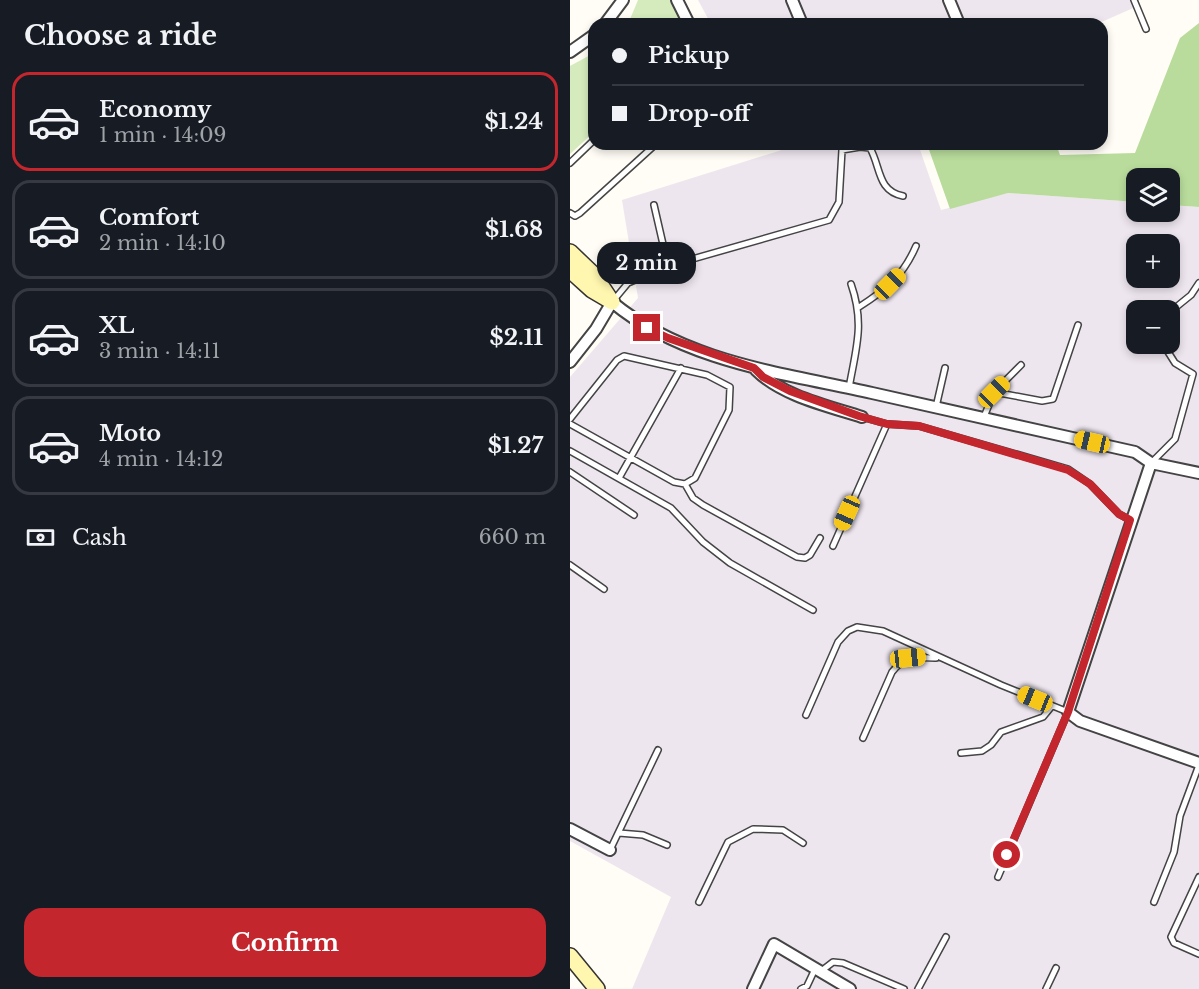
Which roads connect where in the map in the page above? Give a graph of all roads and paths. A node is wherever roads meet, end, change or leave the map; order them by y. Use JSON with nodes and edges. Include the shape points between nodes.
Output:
{"nodes":[{"id":1,"x":623,"y":0,"type":"edge"},
{"id":2,"x":677,"y":0,"type":"edge"},
{"id":3,"x":792,"y":0,"type":"edge"},
{"id":4,"x":949,"y":0,"type":"edge"},
{"id":5,"x":1134,"y":0,"type":"edge"},
{"id":6,"x":610,"y":18,"type":"edge"},
{"id":7,"x":684,"y":18,"type":"edge"},
{"id":8,"x":800,"y":18,"type":"edge"},
{"id":9,"x":956,"y":18,"type":"edge"},
{"id":10,"x":1146,"y":29,"type":"dead end"},
{"id":11,"x":588,"y":39,"type":"edge"},
{"id":12,"x":570,"y":52,"type":"edge"},
{"id":13,"x":588,"y":146,"type":"edge"},
{"id":14,"x":649,"y":150,"type":"edge"},
{"id":15,"x":842,"y":150,"type":"edge"},
{"id":16,"x":871,"y":150,"type":"edge"},
{"id":17,"x":570,"y":163,"type":"edge"},
{"id":18,"x":903,"y":196,"type":"dead end"},
{"id":19,"x":654,"y":205,"type":"dead end"},
{"id":20,"x":570,"y":213,"type":"edge"},
{"id":21,"x":916,"y":246,"type":"dead end"},
{"id":22,"x":570,"y":252,"type":"edge"},
{"id":23,"x":668,"y":266,"type":"junction"},
{"id":24,"x":570,"y":270,"type":"edge"},
{"id":25,"x":1199,"y":283,"type":"edge"},
{"id":26,"x":851,"y":284,"type":"dead end"},
{"id":27,"x":612,"y":302,"type":"junction"},
{"id":28,"x":1180,"y":304,"type":"edge"},
{"id":29,"x":859,"y":307,"type":"junction"},
{"id":30,"x":1078,"y":324,"type":"dead end"},
{"id":31,"x":1169,"y":354,"type":"edge"},
{"id":32,"x":570,"y":362,"type":"edge"},
{"id":33,"x":1021,"y":366,"type":"dead end"},
{"id":34,"x":681,"y":368,"type":"junction"},
{"id":35,"x":754,"y":368,"type":"junction"},
{"id":36,"x":945,"y":368,"type":"dead end"},
{"id":37,"x":1196,"y":374,"type":"edge"},
{"id":38,"x":849,"y":388,"type":"junction"},
{"id":39,"x":994,"y":392,"type":"junction"},
{"id":40,"x":936,"y":407,"type":"junction"},
{"id":41,"x":862,"y":417,"type":"joint"},
{"id":42,"x":984,"y":417,"type":"junction"},
{"id":43,"x":570,"y":419,"type":"edge"},
{"id":44,"x":570,"y":424,"type":"edge"},
{"id":45,"x":887,"y":424,"type":"junction"},
{"id":46,"x":570,"y":451,"type":"edge"},
{"id":47,"x":631,"y":458,"type":"junction"},
{"id":48,"x":1151,"y":463,"type":"junction"},
{"id":49,"x":570,"y":472,"type":"edge"},
{"id":50,"x":1199,"y":473,"type":"edge"},
{"id":51,"x":619,"y":478,"type":"junction"},
{"id":52,"x":685,"y":484,"type":"junction"},
{"id":53,"x":634,"y":515,"type":"dead end"},
{"id":54,"x":1130,"y":520,"type":"junction"},
{"id":55,"x":820,"y":538,"type":"dead end"},
{"id":56,"x":833,"y":546,"type":"dead end"},
{"id":57,"x":570,"y":565,"type":"edge"},
{"id":58,"x":604,"y":589,"type":"dead end"},
{"id":59,"x":813,"y":610,"type":"dead end"},
{"id":60,"x":940,"y":659,"type":"junction"},
{"id":61,"x":1052,"y":706,"type":"junction"},
{"id":62,"x":1068,"y":712,"type":"junction"},
{"id":63,"x":806,"y":715,"type":"dead end"},
{"id":64,"x":863,"y":738,"type":"dead end"},
{"id":65,"x":658,"y":750,"type":"dead end"},
{"id":66,"x":961,"y":753,"type":"dead end"},
{"id":67,"x":1199,"y":764,"type":"edge"},
{"id":68,"x":570,"y":829,"type":"edge"},
{"id":69,"x":619,"y":833,"type":"junction"},
{"id":70,"x":803,"y":843,"type":"dead end"},
{"id":71,"x":667,"y":845,"type":"dead end"},
{"id":72,"x":610,"y":850,"type":"joint"},
{"id":73,"x":998,"y":877,"type":"dead end"},
{"id":74,"x":1199,"y":877,"type":"edge"},
{"id":75,"x":699,"y":902,"type":"dead end"},
{"id":76,"x":1154,"y":902,"type":"dead end"},
{"id":77,"x":946,"y":938,"type":"dead end"},
{"id":78,"x":1199,"y":954,"type":"edge"},
{"id":79,"x":570,"y":956,"type":"edge"},
{"id":80,"x":1056,"y":968,"type":"dead end"},
{"id":81,"x":818,"y":970,"type":"junction"},
{"id":82,"x":804,"y":988,"type":"edge"},
{"id":83,"x":597,"y":989,"type":"edge"},
{"id":84,"x":753,"y":989,"type":"edge"},
{"id":85,"x":815,"y":989,"type":"edge"},
{"id":86,"x":850,"y":989,"type":"edge"},
{"id":87,"x":904,"y":989,"type":"edge"},
{"id":88,"x":918,"y":989,"type":"edge"},
{"id":89,"x":1046,"y":989,"type":"edge"}],
"edges":[{"from":1,"to":6,"type":"street"},
{"from":2,"to":7,"type":"street"},
{"from":3,"to":8,"type":"street"},
{"from":4,"to":9,"type":"street"},
{"from":5,"to":10,"type":"lane"},
{"from":11,"to":12,"type":"street"},
{"from":13,"to":17,"type":"lane"},
{"from":14,"to":20,"type":"lane","via":[[580,213]]},
{"from":15,"to":23,"type":"lane","via":[[839,202],[829,220]]},
{"from":16,"to":18,"type":"lane","via":[[884,186]]},
{"from":19,"to":23,"type":"lane"},
{"from":21,"to":29,"type":"lane","via":[[907,267]]},
{"from":22,"to":27,"type":"street","via":[[594,275]]},
{"from":23,"to":27,"type":"lane","via":[[628,282]]},
{"from":24,"to":27,"type":"street"},
{"from":25,"to":28,"type":"lane"},
{"from":26,"to":29,"type":"lane"},
{"from":27,"to":32,"type":"street"},
{"from":27,"to":35,"type":"street","via":[[668,338]]},
{"from":29,"to":38,"type":"lane","via":[[860,328]]},
{"from":30,"to":39,"type":"lane","via":[[1053,399],[1042,401]]},
{"from":31,"to":37,"type":"lane","via":[[1175,363]]},
{"from":33,"to":39,"type":"lane"},
{"from":34,"to":43,"type":"lane","via":[[624,356]]},
{"from":34,"to":47,"type":"lane"},
{"from":34,"to":52,"type":"lane","via":[[723,381],[730,387],[732,398],[695,478]]},
{"from":35,"to":38,"type":"street"},
{"from":35,"to":41,"type":"street","via":[[790,391]]},
{"from":36,"to":40,"type":"lane"},
{"from":37,"to":48,"type":"lane","via":[[1175,439]]},
{"from":38,"to":40,"type":"street"},
{"from":39,"to":42,"type":"lane"},
{"from":40,"to":42,"type":"street"},
{"from":41,"to":45,"type":"lane"},
{"from":42,"to":48,"type":"street","via":[[1135,452]]},
{"from":44,"to":47,"type":"lane"},
{"from":45,"to":54,"type":"lane","via":[[919,426],[1068,470]]},
{"from":45,"to":56,"type":"lane"},
{"from":46,"to":51,"type":"lane"},
{"from":47,"to":51,"type":"lane"},
{"from":47,"to":52,"type":"lane"},
{"from":48,"to":50,"type":"street"},
{"from":48,"to":54,"type":"street"},
{"from":49,"to":53,"type":"lane"},
{"from":51,"to":59,"type":"lane","via":[[671,508],[703,542],[730,563]]},
{"from":52,"to":55,"type":"lane","via":[[693,498],[703,505],[797,557],[810,555]]},
{"from":54,"to":62,"type":"street"},
{"from":57,"to":58,"type":"lane"},
{"from":60,"to":61,"type":"lane"},
{"from":60,"to":63,"type":"lane","via":[[883,631],[868,627],[848,631],[838,642]]},
{"from":60,"to":64,"type":"lane","via":[[908,658],[899,663]]},
{"from":61,"to":62,"type":"lane"},
{"from":61,"to":66,"type":"lane","via":[[1043,717],[1001,732],[982,751]]},
{"from":62,"to":67,"type":"street","via":[[1080,721]]},
{"from":62,"to":73,"type":"lane"},
{"from":65,"to":69,"type":"lane"},
{"from":67,"to":76,"type":"lane","via":[[1180,816],[1174,852]]},
{"from":68,"to":72,"type":"street"},
{"from":69,"to":71,"type":"lane","via":[[643,835]]},
{"from":69,"to":72,"type":"lane"},
{"from":70,"to":75,"type":"lane","via":[[783,830],[753,829],[728,842]]},
{"from":74,"to":78,"type":"lane","via":[[1171,937],[1174,943]]},
{"from":77,"to":88,"type":"lane"},
{"from":79,"to":83,"type":"street"},
{"from":80,"to":89,"type":"lane"},
{"from":81,"to":82,"type":"lane"},
{"from":81,"to":84,"type":"street","via":[[774,944]]},
{"from":81,"to":86,"type":"street"},
{"from":81,"to":87,"type":"lane","via":[[833,962],[843,963]]},
{"from":82,"to":85,"type":"lane"}]}
